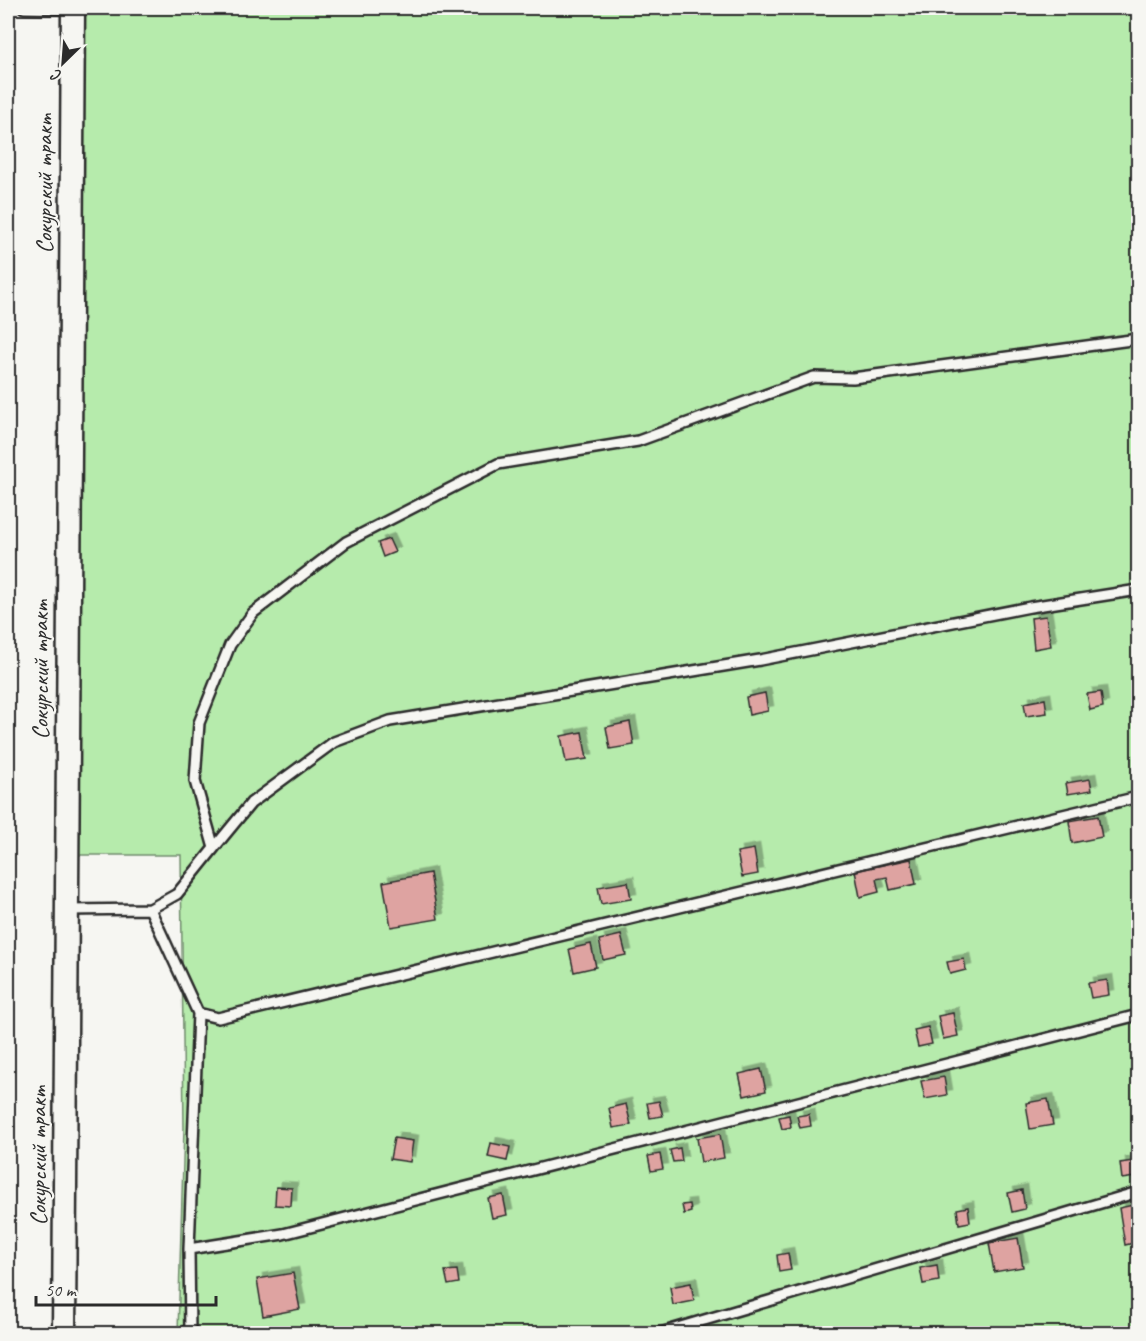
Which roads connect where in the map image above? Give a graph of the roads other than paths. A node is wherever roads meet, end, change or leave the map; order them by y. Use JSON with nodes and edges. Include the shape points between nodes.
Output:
{"nodes":[{"id":1,"x":24,"y":8,"type":"edge"},
{"id":2,"x":73,"y":8,"type":"edge"},
{"id":3,"x":1138,"y":339,"type":"edge"},
{"id":4,"x":1138,"y":590,"type":"edge"},
{"id":5,"x":1138,"y":797,"type":"edge"},
{"id":6,"x":214,"y":848,"type":"junction"},
{"id":7,"x":150,"y":909,"type":"junction"},
{"id":8,"x":66,"y":910,"type":"junction"},
{"id":9,"x":198,"y":1013,"type":"junction"},
{"id":10,"x":1138,"y":1015,"type":"edge"},
{"id":11,"x":1138,"y":1192,"type":"edge"},
{"id":12,"x":189,"y":1249,"type":"junction"},
{"id":13,"x":64,"y":1334,"type":"edge"},
{"id":14,"x":190,"y":1334,"type":"edge"},
{"id":15,"x":657,"y":1334,"type":"edge"}],
"edges":[{"from":1,"to":2,"type":"lane"},
{"from":2,"to":8,"type":"street","name":"Сокурский тракт"},
{"from":3,"to":6,"type":"lane","via":[[853,378],[814,377],[638,441],[498,464],[346,542],[253,613],[230,645],[200,723],[195,781]]},
{"from":4,"to":6,"type":"lane","via":[[760,660],[390,720],[334,742],[269,789],[251,803]]},
{"from":5,"to":9,"type":"lane","via":[[218,1017]]},
{"from":6,"to":7,"type":"lane","via":[[177,894]]},
{"from":7,"to":8,"type":"lane"},
{"from":7,"to":9,"type":"lane"},
{"from":8,"to":13,"type":"street","name":"Сокурский тракт"},
{"from":9,"to":12,"type":"lane"},
{"from":10,"to":12,"type":"lane","via":[[283,1234]]},
{"from":11,"to":15,"type":"lane"},
{"from":12,"to":14,"type":"lane"}]}
